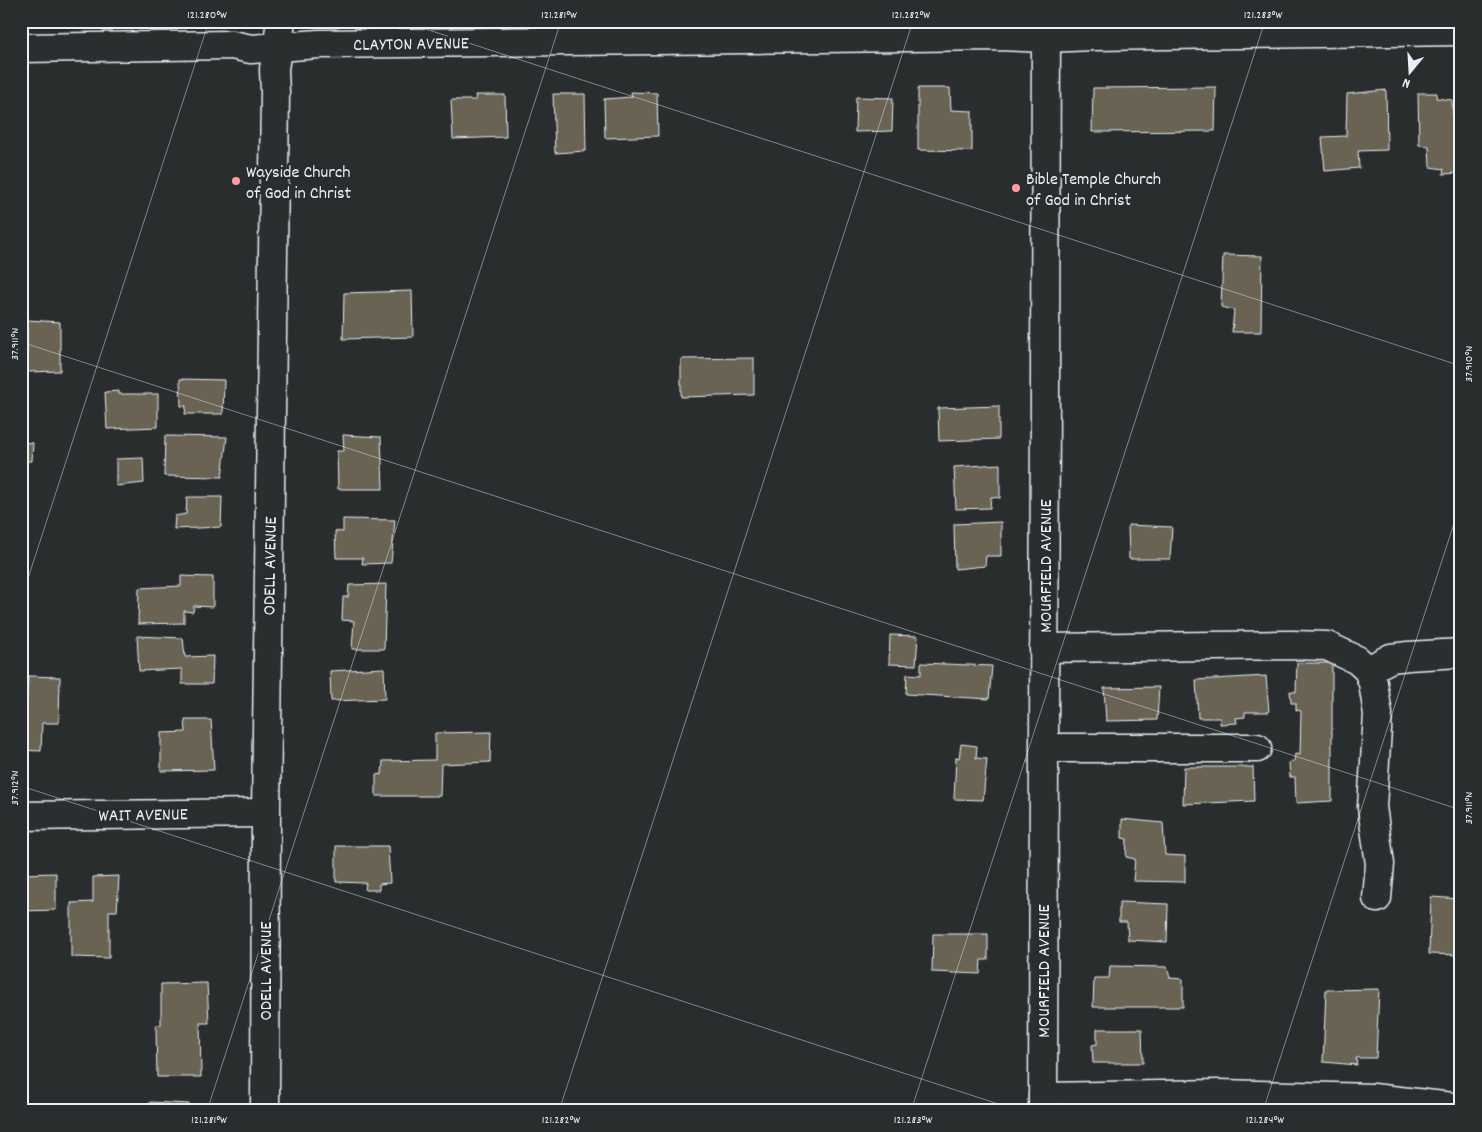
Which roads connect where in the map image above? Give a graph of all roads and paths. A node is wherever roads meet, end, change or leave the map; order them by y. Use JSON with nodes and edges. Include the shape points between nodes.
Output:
{"nodes":[{"id":1,"x":1046,"y":30,"type":"edge"},
{"id":2,"x":1461,"y":31,"type":"edge"},
{"id":3,"x":279,"y":34,"type":"edge"},
{"id":4,"x":21,"y":48,"type":"edge"},
{"id":5,"x":1044,"y":648,"type":"junction"},
{"id":6,"x":1461,"y":653,"type":"edge"},
{"id":7,"x":1368,"y":670,"type":"junction"},
{"id":8,"x":1044,"y":748,"type":"junction"},
{"id":9,"x":1257,"y":748,"type":"dead end"},
{"id":10,"x":266,"y":813,"type":"junction"},
{"id":11,"x":21,"y":816,"type":"edge"},
{"id":12,"x":1377,"y":898,"type":"dead end"},
{"id":13,"x":1043,"y":1104,"type":"edge"},
{"id":14,"x":1461,"y":1108,"type":"edge"},
{"id":15,"x":265,"y":1111,"type":"edge"}],
"edges":[{"from":1,"to":2,"type":"street","name":"CLAYTON AVENUE","via":[[1092,36]]},
{"from":1,"to":3,"type":"street","name":"CLAYTON AVENUE","via":[[997,36],[319,44]]},
{"from":1,"to":5,"type":"street","name":"MOURFIELD AVENUE"},
{"from":3,"to":4,"type":"street","name":"CLAYTON AVENUE","via":[[251,48],[232,45]]},
{"from":3,"to":10,"type":"street","name":"ODELL AVENUE","via":[[274,69]]},
{"from":5,"to":7,"type":"street","via":[[1327,646],[1357,660]]},
{"from":5,"to":8,"type":"street","name":"MOURFIELD AVENUE"},
{"from":6,"to":7,"type":"street","via":[[1391,658]]},
{"from":7,"to":12,"type":"street","via":[[1378,714],[1372,807],[1380,864]]},
{"from":8,"to":9,"type":"street"},
{"from":8,"to":13,"type":"street","name":"MOURFIELD AVENUE"},
{"from":10,"to":11,"type":"street","name":"WAIT AVENUE"},
{"from":10,"to":15,"type":"street","name":"ODELL AVENUE"},
{"from":13,"to":14,"type":"street","via":[[1219,1094],[1373,1098]]}]}
